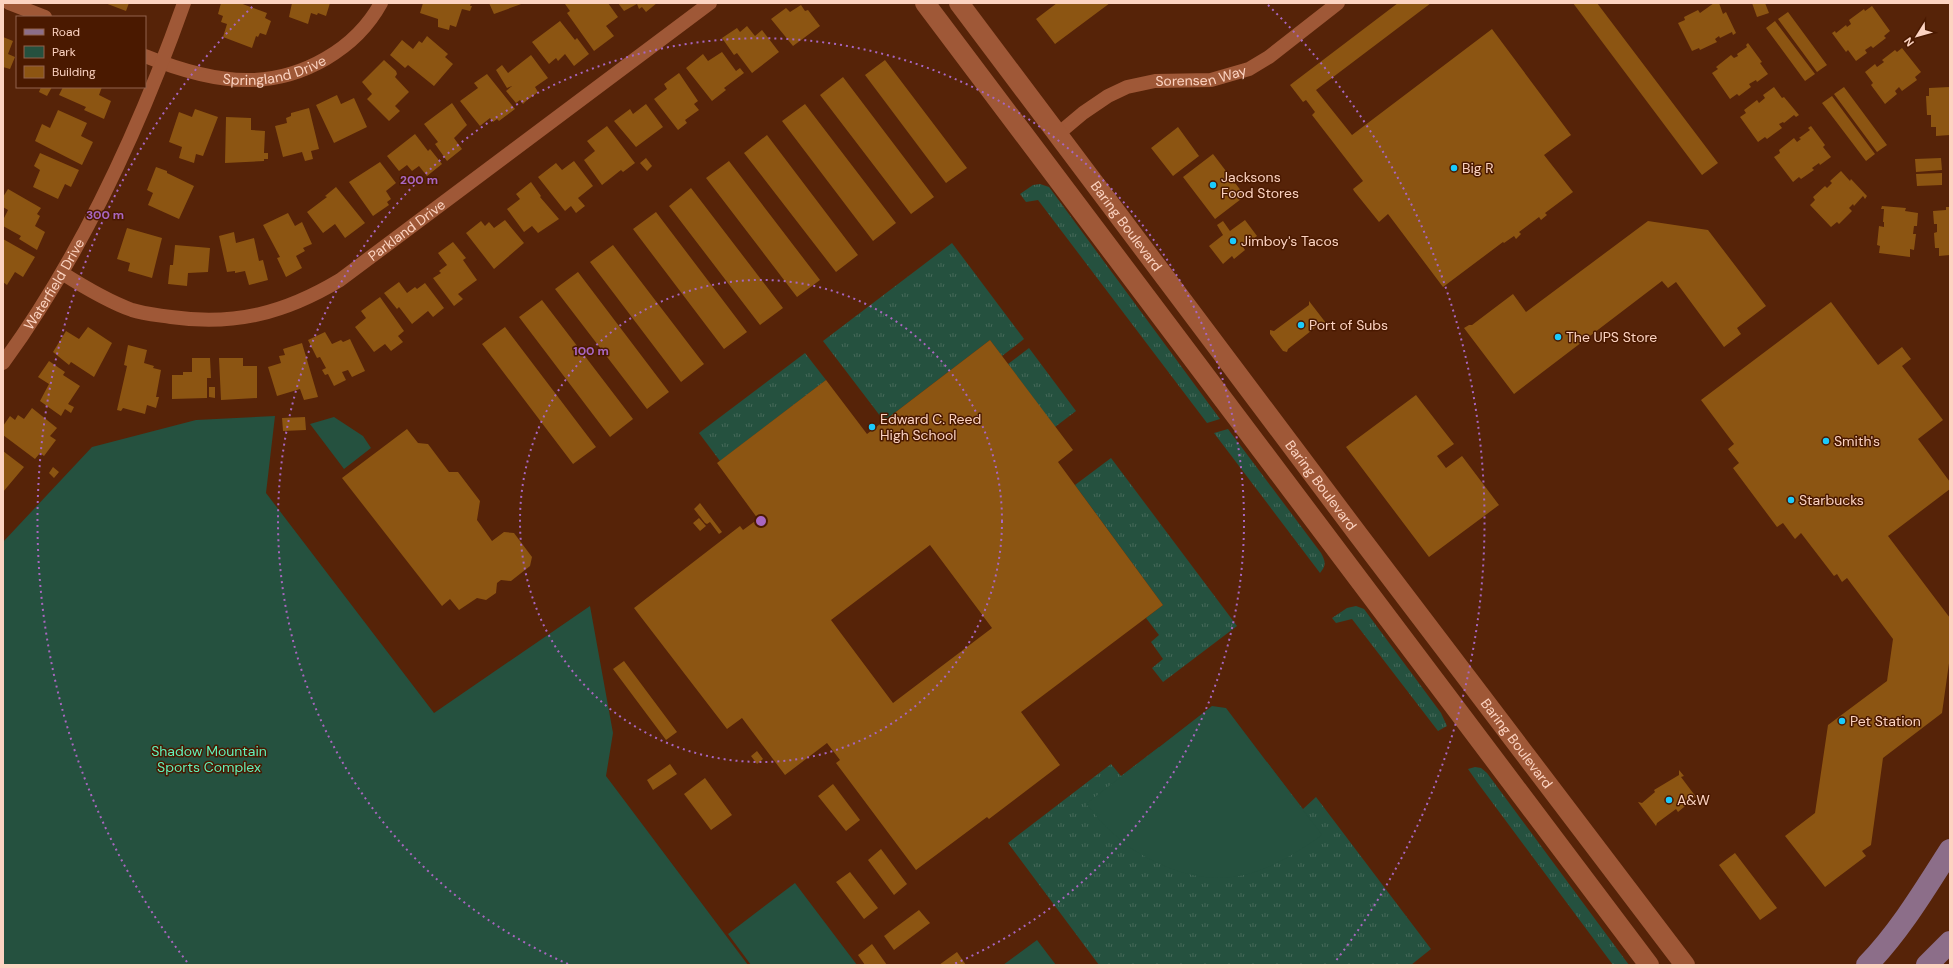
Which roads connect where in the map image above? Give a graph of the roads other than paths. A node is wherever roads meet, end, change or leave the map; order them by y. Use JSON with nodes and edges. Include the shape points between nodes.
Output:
{"nodes":[{"id":1,"x":9,"y":3,"type":"edge"},
{"id":2,"x":184,"y":3,"type":"edge"},
{"id":3,"x":381,"y":3,"type":"edge"},
{"id":4,"x":710,"y":3,"type":"edge"},
{"id":5,"x":925,"y":3,"type":"edge"},
{"id":6,"x":960,"y":3,"type":"edge"},
{"id":7,"x":1338,"y":3,"type":"edge"},
{"id":8,"x":42,"y":16,"type":"edge"},
{"id":9,"x":146,"y":56,"type":"edge"},
{"id":10,"x":162,"y":63,"type":"junction"},
{"id":11,"x":1058,"y":134,"type":"junction"},
{"id":12,"x":1036,"y":151,"type":"junction"},
{"id":13,"x":62,"y":273,"type":"junction"},
{"id":14,"x":3,"y":363,"type":"edge"},
{"id":15,"x":1950,"y":850,"type":"edge"},
{"id":16,"x":1950,"y":942,"type":"edge"},
{"id":17,"x":1649,"y":965,"type":"edge"},
{"id":18,"x":1685,"y":965,"type":"edge"},
{"id":19,"x":1867,"y":965,"type":"edge"},
{"id":20,"x":1927,"y":965,"type":"edge"}],
"edges":[{"from":1,"to":8,"type":"street"},
{"from":2,"to":10,"type":"street","name":"Waterfield Drive"},
{"from":3,"to":10,"type":"street","name":"Springland Drive","via":[[362,30],[344,46],[318,63],[277,78],[225,79]]},
{"from":4,"to":13,"type":"street","name":"Parkland Drive","via":[[340,280],[285,308],[256,316],[225,320],[193,320],[133,310],[89,290]]},
{"from":5,"to":12,"type":"main road","name":"Baring Boulevard"},
{"from":6,"to":11,"type":"main road","name":"Baring Boulevard"},
{"from":7,"to":11,"type":"street","name":"Sorensen Way","via":[[1249,69],[1211,80],[1155,81],[1128,87],[1108,96]]},
{"from":9,"to":10,"type":"street","name":"Springland Drive"},
{"from":10,"to":13,"type":"street","name":"Waterfield Drive","via":[[153,88],[94,212]]},
{"from":11,"to":12,"type":"main road"},
{"from":11,"to":18,"type":"main road","name":"Baring Boulevard"},
{"from":12,"to":17,"type":"main road","name":"Baring Boulevard"},
{"from":13,"to":14,"type":"street","name":"Waterfield Drive"},
{"from":15,"to":19,"type":"main road","via":[[1920,897]]},
{"from":16,"to":20,"type":"main road"}]}
